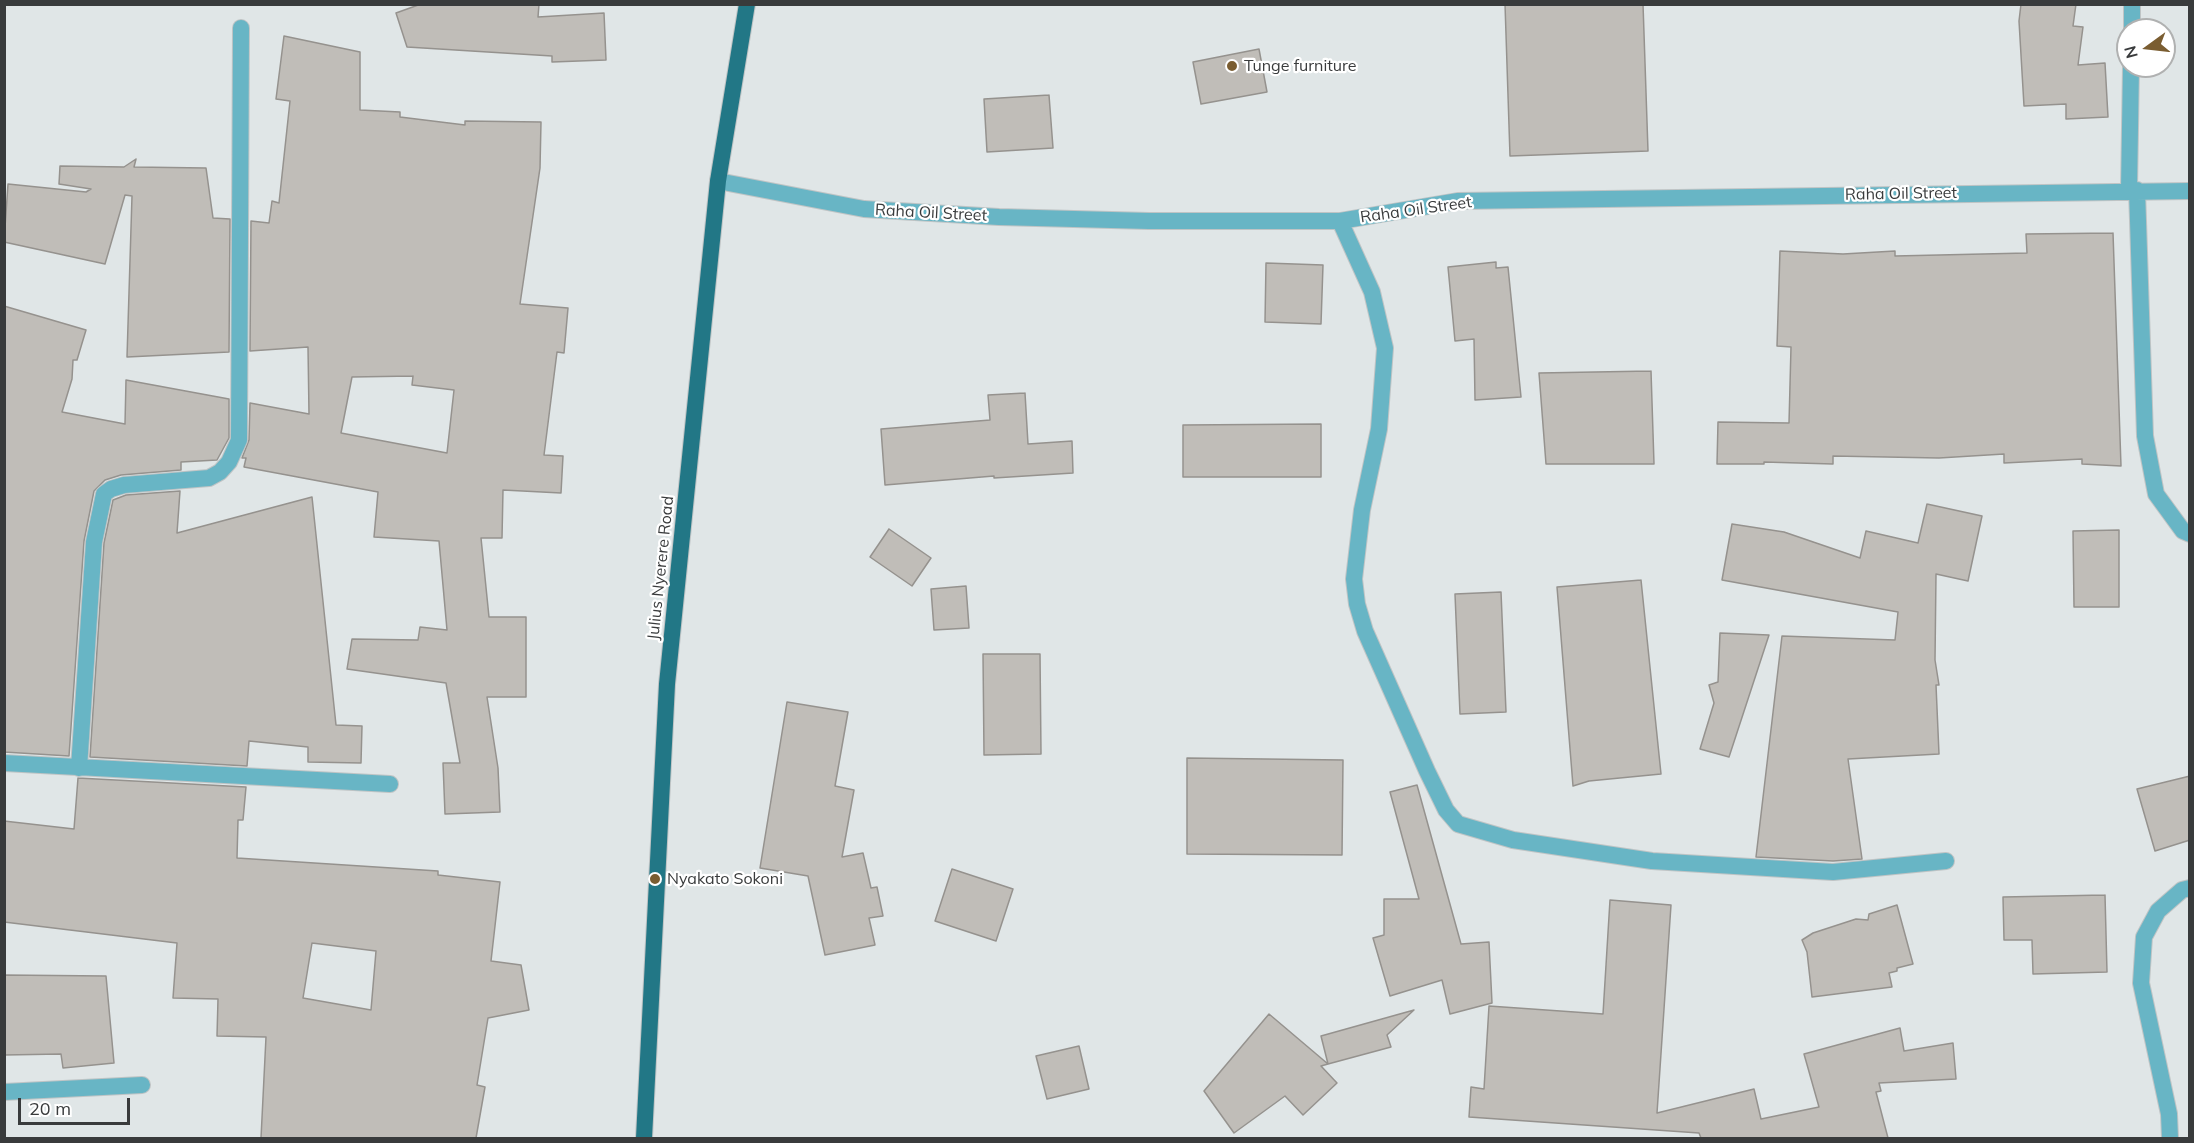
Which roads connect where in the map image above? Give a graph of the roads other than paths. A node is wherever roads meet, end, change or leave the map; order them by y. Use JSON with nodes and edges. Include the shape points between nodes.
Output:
{"nodes":[{"id":1,"x":747,"y":4,"type":"edge"},
{"id":2,"x":241,"y":28,"type":"dead end"},
{"id":3,"x":2131,"y":78,"type":"edge"},
{"id":4,"x":718,"y":181,"type":"junction"},
{"id":5,"x":2133,"y":190,"type":"junction"},
{"id":6,"x":2190,"y":191,"type":"edge"},
{"id":7,"x":1341,"y":221,"type":"junction"},
{"id":8,"x":2190,"y":534,"type":"edge"},
{"id":9,"x":4,"y":763,"type":"edge"},
{"id":10,"x":79,"y":768,"type":"junction"},
{"id":11,"x":390,"y":784,"type":"dead end"},
{"id":12,"x":1946,"y":861,"type":"dead end"},
{"id":13,"x":2190,"y":888,"type":"edge"},
{"id":14,"x":142,"y":1085,"type":"dead end"},
{"id":15,"x":4,"y":1092,"type":"edge"},
{"id":16,"x":644,"y":1138,"type":"edge"},
{"id":17,"x":2170,"y":1138,"type":"edge"}],
"edges":[{"from":1,"to":4,"type":"highway","name":"Julius Nyerere Road"},
{"from":2,"to":10,"type":"street","via":[[239,440],[229,462],[209,478],[124,485],[104,494],[94,542]]},
{"from":3,"to":5,"type":"street"},
{"from":4,"to":7,"type":"street","name":"Raha Oil Street","via":[[864,209],[1149,221]]},
{"from":4,"to":16,"type":"highway","name":"Julius Nyerere Road","via":[[667,684]]},
{"from":5,"to":6,"type":"street","name":"Raha Oil Street"},
{"from":5,"to":7,"type":"street","name":"Raha Oil Street","via":[[1458,201]]},
{"from":5,"to":8,"type":"street","via":[[2145,436],[2156,494],[2183,531]]},
{"from":7,"to":12,"type":"street","via":[[1372,292],[1385,348],[1379,429],[1362,510],[1354,579],[1357,604],[1365,631],[1427,771],[1446,810],[1458,824],[1513,840],[1652,861],[1833,872]]},
{"from":9,"to":10,"type":"street"},
{"from":10,"to":11,"type":"street"},
{"from":13,"to":17,"type":"street","via":[[2182,890],[2158,911],[2144,937],[2141,983],[2169,1114]]},
{"from":14,"to":15,"type":"street"}]}
